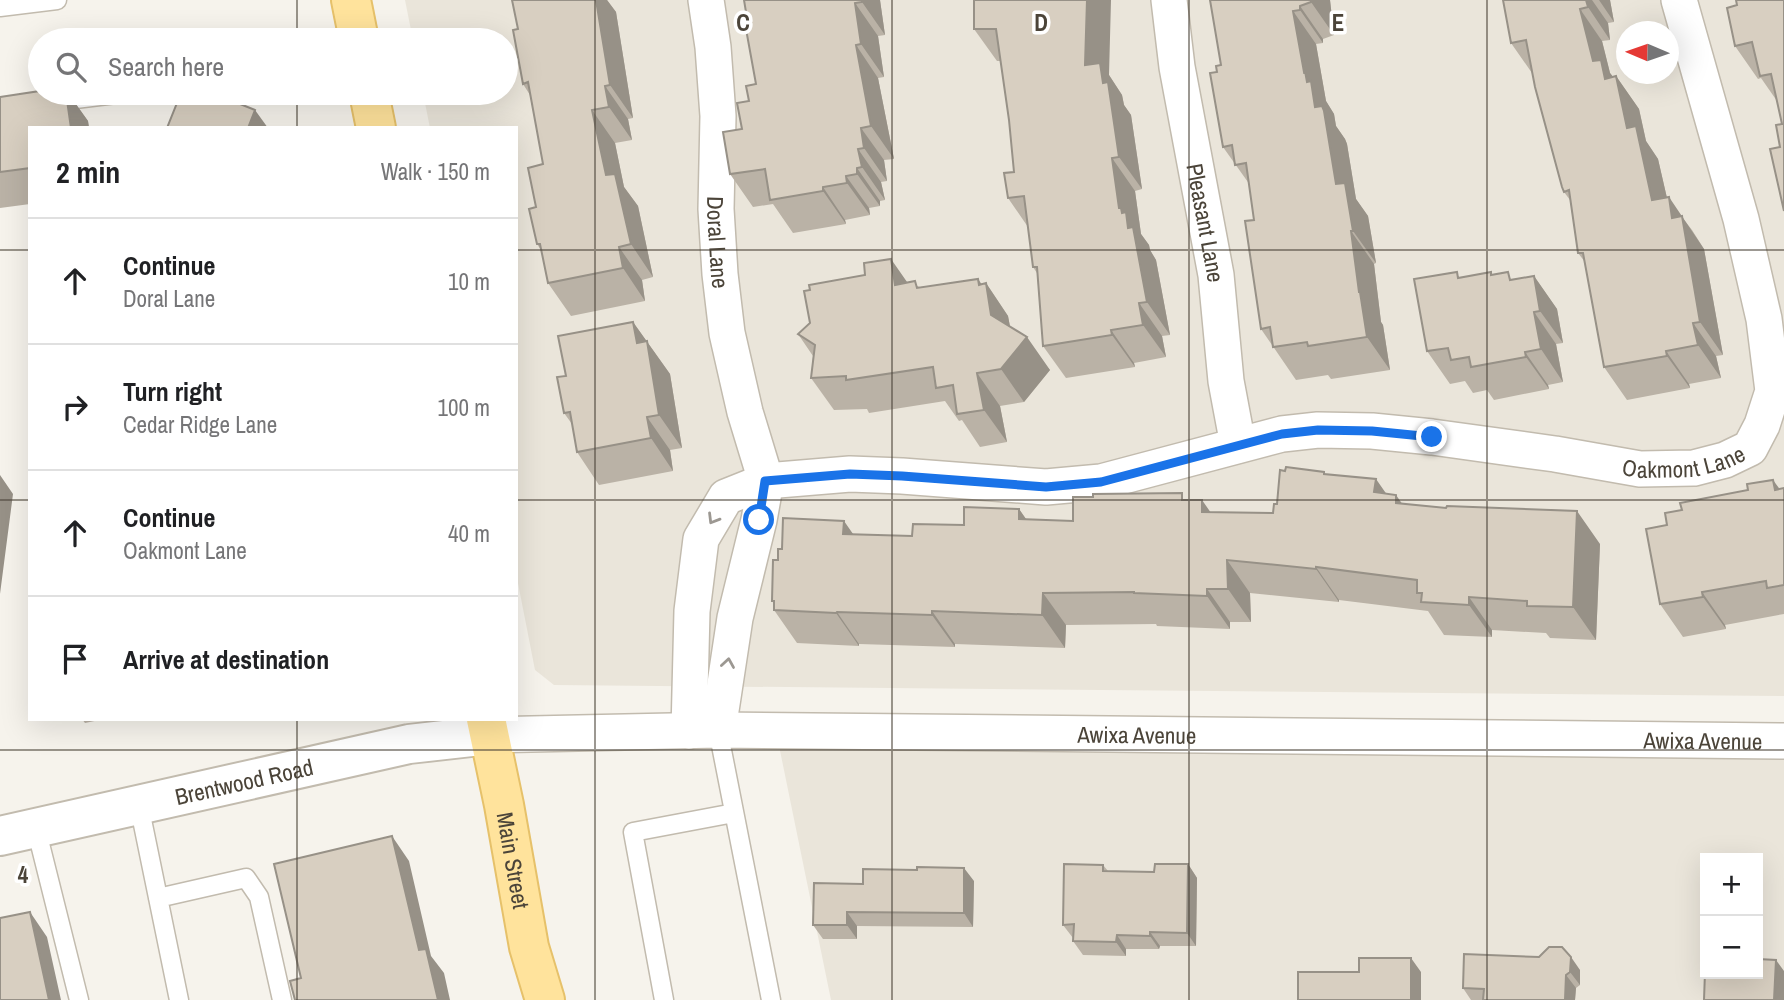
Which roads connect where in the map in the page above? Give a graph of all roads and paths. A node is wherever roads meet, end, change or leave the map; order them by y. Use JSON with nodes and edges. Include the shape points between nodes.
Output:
{"nodes":[{"id":1,"x":57,"y":0,"type":"edge"},
{"id":2,"x":351,"y":0,"type":"edge"},
{"id":3,"x":706,"y":0,"type":"edge"},
{"id":4,"x":1169,"y":0,"type":"edge"},
{"id":5,"x":1679,"y":0,"type":"edge"},
{"id":6,"x":0,"y":7,"type":"edge"},
{"id":7,"x":357,"y":28,"type":"edge"},
{"id":8,"x":371,"y":105,"type":"edge"},
{"id":9,"x":376,"y":126,"type":"edge"},
{"id":10,"x":1238,"y":445,"type":"junction"},
{"id":11,"x":765,"y":481,"type":"junction"},
{"id":12,"x":488,"y":727,"type":"edge"},
{"id":13,"x":704,"y":731,"type":"junction"},
{"id":14,"x":1784,"y":741,"type":"edge"},
{"id":15,"x":139,"y":805,"type":"junction"},
{"id":16,"x":734,"y":813,"type":"junction"},
{"id":17,"x":18,"y":832,"type":"edge"},
{"id":18,"x":158,"y":898,"type":"junction"},
{"id":19,"x":79,"y":1000,"type":"edge"},
{"id":20,"x":179,"y":1000,"type":"edge"},
{"id":21,"x":282,"y":1000,"type":"edge"},
{"id":22,"x":545,"y":1000,"type":"edge"},
{"id":23,"x":664,"y":1000,"type":"edge"},
{"id":24,"x":771,"y":1000,"type":"edge"}],
"edges":[{"from":1,"to":6,"type":"lane"},
{"from":2,"to":7,"type":"main road"},
{"from":3,"to":11,"type":"street","name":"Doral Lane","via":[[718,116],[716,209],[727,333]]},
{"from":4,"to":10,"type":"street","name":"Pleasant Lane","via":[[1216,275],[1226,381]]},
{"from":5,"to":10,"type":"street","name":"Oakmont Lane","via":[[1741,219],[1764,319],[1773,391],[1750,448],[1694,468],[1640,469],[1555,453],[1372,431],[1318,430]]},
{"from":8,"to":9,"type":"main road"},
{"from":10,"to":11,"type":"street","name":"Oakmont Lane","via":[[1101,482],[1046,487],[850,474]]},
{"from":13,"to":11,"type":"street","name":"Doral Lane","one_way":true},
{"from":11,"to":13,"type":"street","one_way":true,"via":[[726,496],[701,539],[692,611]]},
{"from":12,"to":13,"type":"street","name":"Awixa Avenue"},
{"from":12,"to":15,"type":"street","name":"Brentwood Road"},
{"from":12,"to":22,"type":"main road","name":"Main Street","via":[[529,947]]},
{"from":13,"to":14,"type":"street","name":"Awixa Avenue"},
{"from":13,"to":16,"type":"lane"},
{"from":15,"to":17,"type":"street","name":"Brentwood Road"},
{"from":15,"to":18,"type":"lane"},
{"from":16,"to":23,"type":"lane","via":[[633,832]]},
{"from":16,"to":24,"type":"lane"},
{"from":17,"to":19,"type":"lane"},
{"from":18,"to":20,"type":"lane"},
{"from":18,"to":21,"type":"lane","via":[[246,878],[259,897]]}]}
